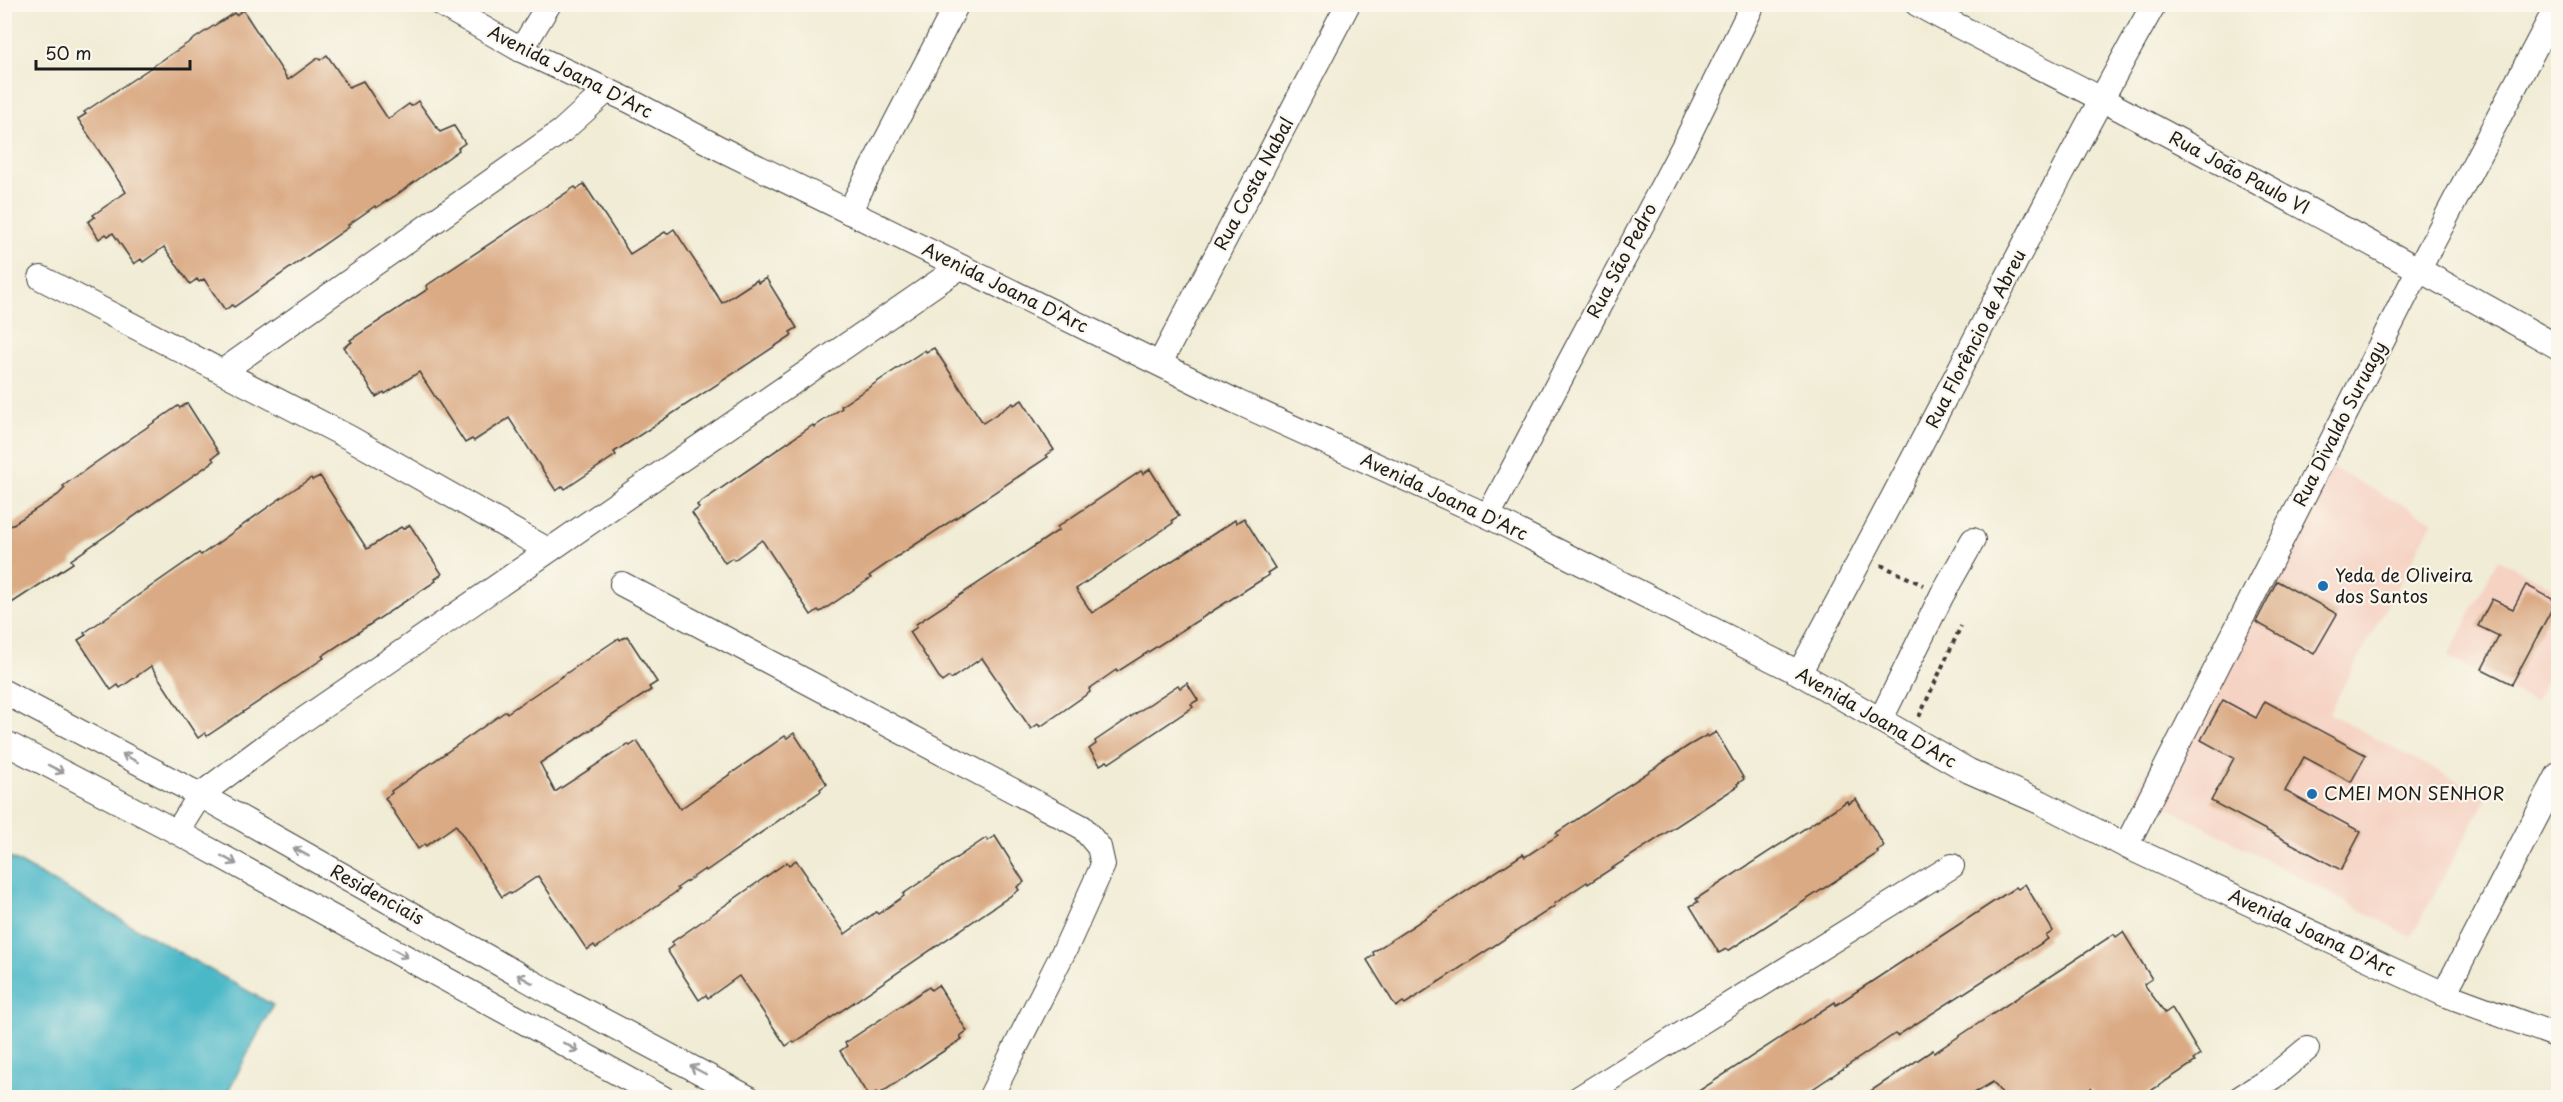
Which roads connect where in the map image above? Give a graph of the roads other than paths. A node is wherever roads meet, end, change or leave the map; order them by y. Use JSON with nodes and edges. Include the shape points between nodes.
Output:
{"nodes":[{"id":1,"x":441,"y":4,"type":"edge"},
{"id":2,"x":549,"y":4,"type":"edge"},
{"id":3,"x":957,"y":4,"type":"edge"},
{"id":4,"x":1348,"y":4,"type":"edge"},
{"id":5,"x":1753,"y":4,"type":"edge"},
{"id":6,"x":1917,"y":4,"type":"edge"},
{"id":7,"x":2154,"y":4,"type":"edge"},
{"id":8,"x":2556,"y":16,"type":"edge"},
{"id":9,"x":521,"y":50,"type":"junction"},
{"id":10,"x":606,"y":91,"type":"junction"},
{"id":11,"x":2101,"y":99,"type":"junction"},
{"id":12,"x":849,"y":212,"type":"junction"},
{"id":13,"x":960,"y":267,"type":"junction"},
{"id":14,"x":2420,"y":269,"type":"junction"},
{"id":15,"x":41,"y":278,"type":"dead end"},
{"id":16,"x":2559,"y":347,"type":"edge"},
{"id":17,"x":1160,"y":363,"type":"junction"},
{"id":18,"x":223,"y":371,"type":"junction"},
{"id":19,"x":1488,"y":516,"type":"junction"},
{"id":20,"x":1973,"y":540,"type":"dead end"},
{"id":21,"x":548,"y":550,"type":"junction"},
{"id":22,"x":622,"y":584,"type":"dead end"},
{"id":23,"x":1798,"y":673,"type":"junction"},
{"id":24,"x":4,"y":692,"type":"edge"},
{"id":25,"x":1881,"y":718,"type":"junction"},
{"id":26,"x":4,"y":742,"type":"edge"},
{"id":27,"x":2559,"y":775,"type":"edge"},
{"id":28,"x":200,"y":795,"type":"junction"},
{"id":29,"x":177,"y":832,"type":"junction"},
{"id":30,"x":2126,"y":846,"type":"junction"},
{"id":31,"x":1952,"y":866,"type":"dead end"},
{"id":32,"x":553,"y":994,"type":"junction"},
{"id":33,"x":2444,"y":994,"type":"junction"},
{"id":34,"x":535,"y":1028,"type":"junction"},
{"id":35,"x":2559,"y":1036,"type":"edge"},
{"id":36,"x":2307,"y":1049,"type":"dead end"},
{"id":37,"x":663,"y":1098,"type":"edge"},
{"id":38,"x":749,"y":1098,"type":"edge"},
{"id":39,"x":990,"y":1098,"type":"edge"},
{"id":40,"x":1580,"y":1098,"type":"edge"},
{"id":41,"x":2240,"y":1098,"type":"edge"}],
"edges":[{"from":1,"to":9,"type":"street","name":"Avenida Joana D'Arc"},
{"from":2,"to":9,"type":"street"},
{"from":3,"to":12,"type":"street"},
{"from":4,"to":17,"type":"street","name":"Rua Costa Nabal"},
{"from":5,"to":19,"type":"street","name":"Rua São Pedro","via":[[1683,147]]},
{"from":6,"to":11,"type":"street","name":"Rua João Paulo VI","via":[[1978,39]]},
{"from":7,"to":11,"type":"street","name":"Rua Florêncio de Abreu"},
{"from":8,"to":14,"type":"street","name":"Rua Divaldo Suruagy"},
{"from":9,"to":10,"type":"street","name":"Avenida Joana D'Arc"},
{"from":10,"to":12,"type":"street","name":"Avenida Joana D'Arc"},
{"from":10,"to":18,"type":"street","via":[[562,131]]},
{"from":11,"to":14,"type":"street","name":"Rua João Paulo VI"},
{"from":11,"to":23,"type":"street","name":"Rua Florêncio de Abreu"},
{"from":12,"to":13,"type":"street","name":"Avenida Joana D'Arc"},
{"from":13,"to":17,"type":"street","name":"Avenida Joana D'Arc"},
{"from":13,"to":21,"type":"street"},
{"from":14,"to":16,"type":"street","name":"Rua João Paulo VI"},
{"from":14,"to":30,"type":"street","name":"Rua Divaldo Suruagy"},
{"from":15,"to":18,"type":"street"},
{"from":17,"to":19,"type":"street","name":"Avenida Joana D'Arc"},
{"from":18,"to":21,"type":"street"},
{"from":19,"to":23,"type":"street","name":"Avenida Joana D'Arc"},
{"from":20,"to":25,"type":"street"},
{"from":21,"to":28,"type":"street"},
{"from":22,"to":39,"type":"street","via":[[1082,827],[1099,847],[1103,865]]},
{"from":23,"to":25,"type":"street","name":"Avenida Joana D'Arc"},
{"from":28,"to":24,"type":"street","name":"Residenciais","one_way":true},
{"from":25,"to":30,"type":"street","name":"Avenida Joana D'Arc","via":[[1969,771]]},
{"from":26,"to":29,"type":"street","one_way":true},
{"from":27,"to":33,"type":"street"},
{"from":28,"to":29,"type":"street"},
{"from":32,"to":28,"type":"street","name":"Residenciais","one_way":true},
{"from":29,"to":34,"type":"street","one_way":true},
{"from":30,"to":33,"type":"street","name":"Avenida Joana D'Arc"},
{"from":31,"to":40,"type":"street"},
{"from":32,"to":34,"type":"street"},
{"from":38,"to":32,"type":"street","name":"Residenciais","one_way":true},
{"from":33,"to":35,"type":"street","name":"Avenida Joana D'Arc"},
{"from":34,"to":37,"type":"street","one_way":true},
{"from":36,"to":41,"type":"street"}]}
